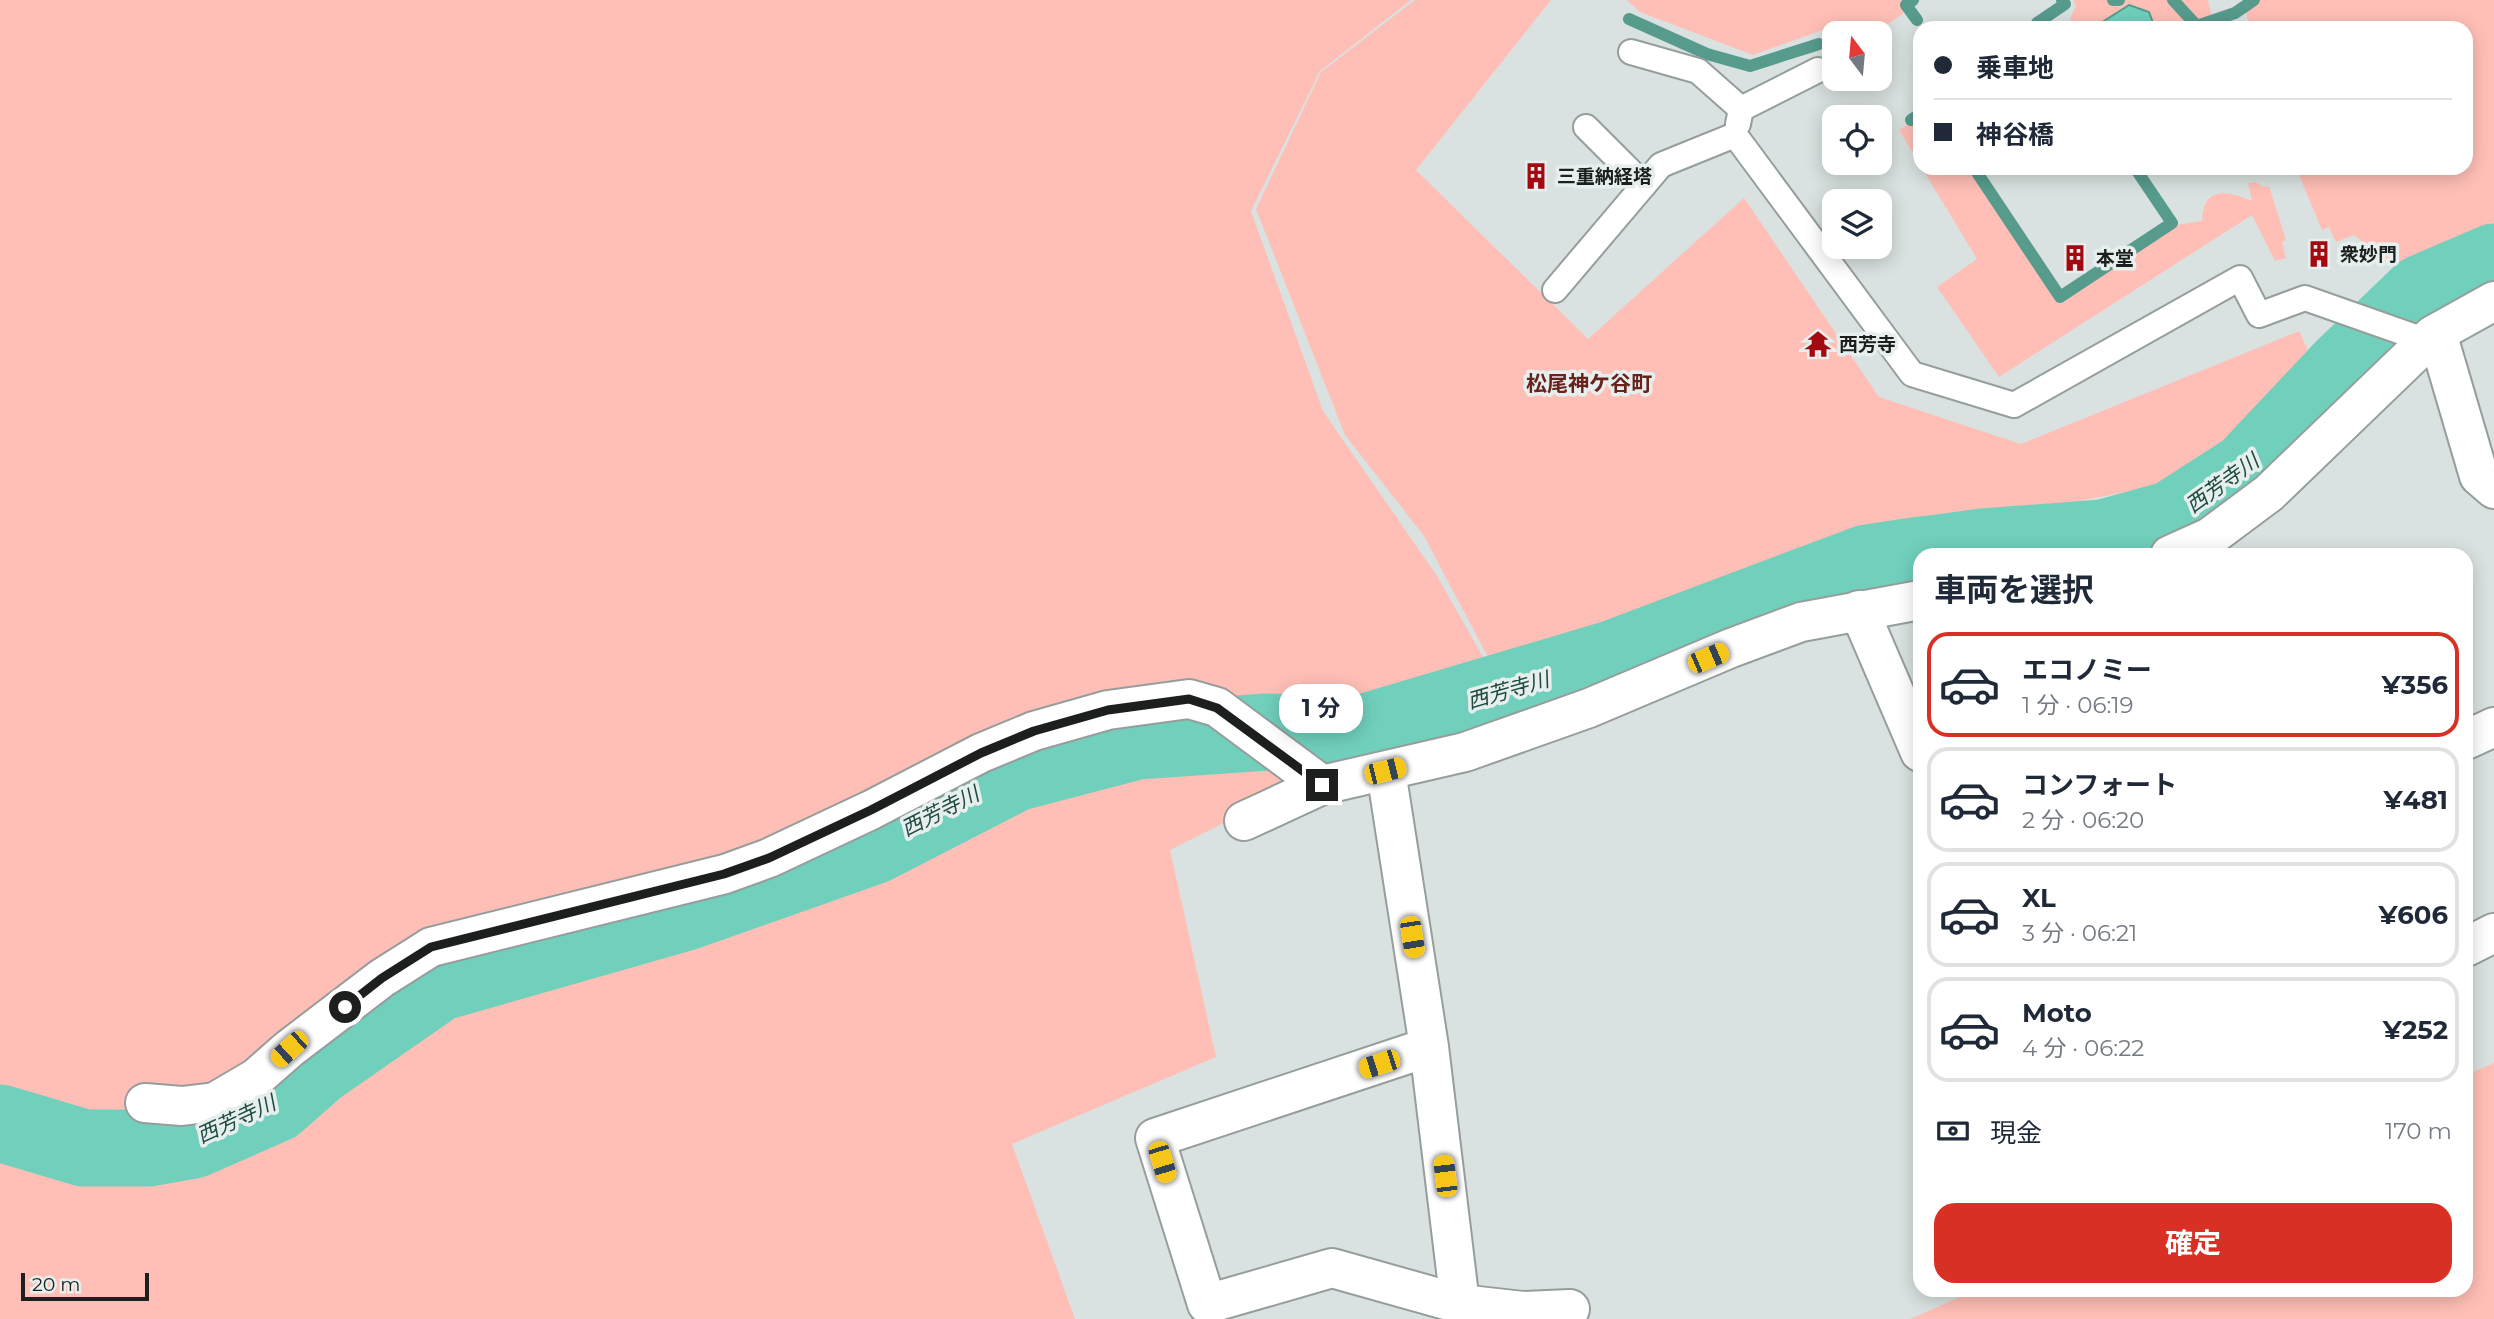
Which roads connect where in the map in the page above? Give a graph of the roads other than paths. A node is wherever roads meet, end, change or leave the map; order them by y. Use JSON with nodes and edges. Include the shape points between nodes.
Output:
{"nodes":[{"id":1,"x":1631,"y":52,"type":"dead end"},
{"id":2,"x":1818,"y":71,"type":"dead end"},
{"id":3,"x":1741,"y":109,"type":"junction"},
{"id":4,"x":1586,"y":127,"type":"dead end"},
{"id":5,"x":1735,"y":135,"type":"junction"},
{"id":6,"x":1644,"y":185,"type":"junction"},
{"id":7,"x":1555,"y":290,"type":"dead end"},
{"id":8,"x":2494,"y":300,"type":"edge"},
{"id":9,"x":2432,"y":337,"type":"junction"},
{"id":10,"x":2494,"y":489,"type":"edge"},
{"id":11,"x":2186,"y":548,"type":"edge"},
{"id":12,"x":1913,"y":601,"type":"edge"},
{"id":13,"x":1859,"y":610,"type":"junction"},
{"id":14,"x":2494,"y":727,"type":"edge"},
{"id":15,"x":1913,"y":736,"type":"edge"},
{"id":16,"x":2473,"y":737,"type":"edge"},
{"id":17,"x":1385,"y":771,"type":"junction"},
{"id":18,"x":1322,"y":785,"type":"junction"},
{"id":19,"x":1244,"y":821,"type":"dead end"},
{"id":20,"x":2494,"y":933,"type":"edge"},
{"id":21,"x":2473,"y":944,"type":"edge"},
{"id":22,"x":1429,"y":1047,"type":"junction"},
{"id":23,"x":145,"y":1103,"type":"dead end"},
{"id":24,"x":1460,"y":1304,"type":"junction"},
{"id":25,"x":1570,"y":1309,"type":"dead end"}],
"edges":[{"from":1,"to":3,"type":"lane","via":[[1698,71]]},
{"from":2,"to":3,"type":"lane"},
{"from":3,"to":5,"type":"lane"},
{"from":4,"to":6,"type":"lane"},
{"from":5,"to":6,"type":"lane","via":[[1661,165]]},
{"from":5,"to":9,"type":"lane","via":[[1912,374],[2014,405],[2240,278],[2259,315],[2305,298]]},
{"from":6,"to":7,"type":"lane"},
{"from":8,"to":9,"type":"street"},
{"from":9,"to":10,"type":"street","via":[[2479,475]]},
{"from":9,"to":11,"type":"street","via":[[2269,493],[2210,537]]},
{"from":12,"to":13,"type":"street"},
{"from":13,"to":15,"type":"street"},
{"from":13,"to":17,"type":"street","via":[[1790,626],[1589,708],[1465,752]]},
{"from":14,"to":16,"type":"street"},
{"from":17,"to":18,"type":"street"},
{"from":17,"to":22,"type":"street"},
{"from":18,"to":19,"type":"street"},
{"from":18,"to":23,"type":"street","via":[[1217,708],[1189,699],[1108,710],[1034,731],[981,753],[871,810],[724,874],[431,947],[382,978],[256,1078],[215,1102],[182,1106]]},
{"from":20,"to":21,"type":"street"},
{"from":22,"to":24,"type":"street"},
{"from":22,"to":24,"type":"street","via":[[1155,1139],[1207,1304],[1332,1268]]},
{"from":24,"to":25,"type":"street","via":[[1523,1311]]}]}
